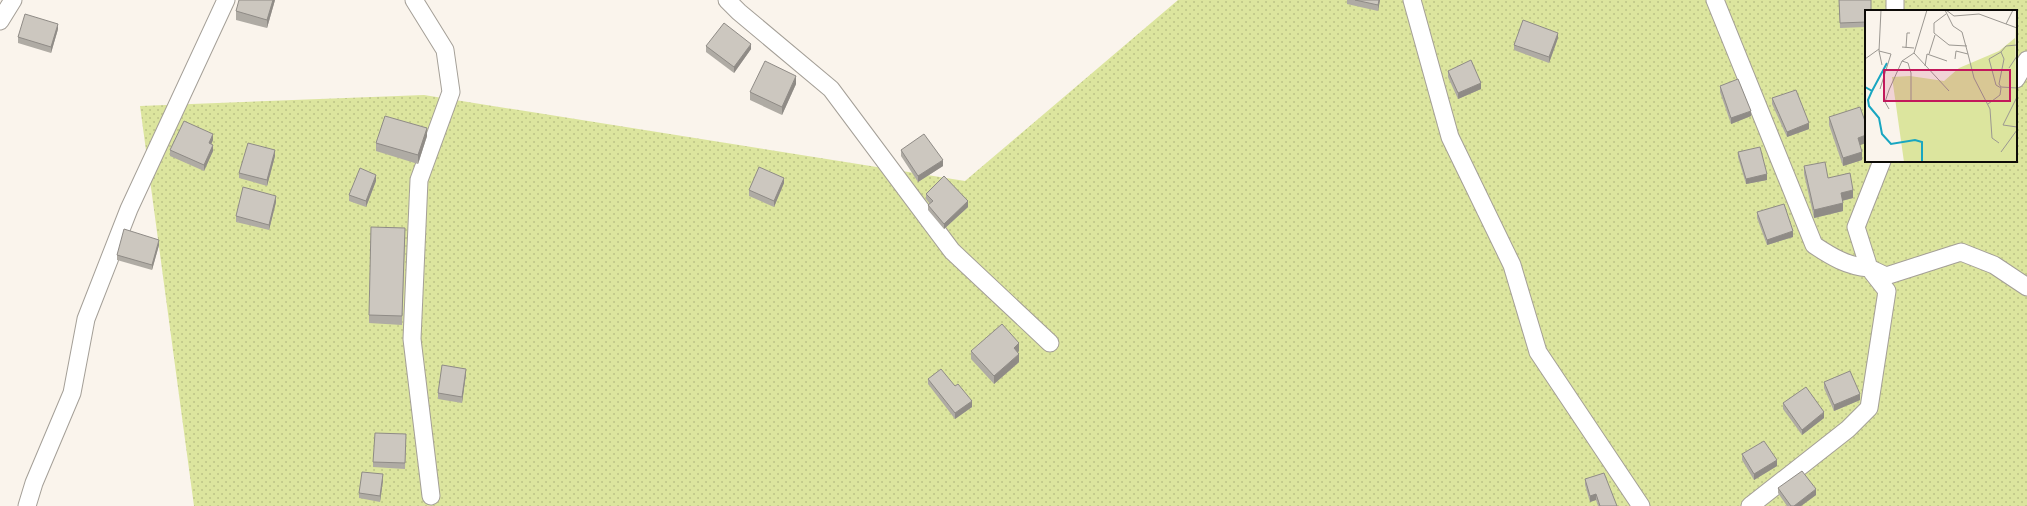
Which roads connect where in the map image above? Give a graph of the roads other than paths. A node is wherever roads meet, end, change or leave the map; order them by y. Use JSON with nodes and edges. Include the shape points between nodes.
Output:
{"nodes":[{"id":1,"x":13,"y":0,"type":"edge"},
{"id":2,"x":226,"y":0,"type":"edge"},
{"id":3,"x":414,"y":0,"type":"edge"},
{"id":4,"x":727,"y":0,"type":"edge"},
{"id":5,"x":1412,"y":0,"type":"edge"},
{"id":6,"x":1715,"y":0,"type":"edge"},
{"id":7,"x":0,"y":21,"type":"edge"},
{"id":8,"x":2027,"y":60,"type":"edge"},
{"id":9,"x":2017,"y":78,"type":"edge"},
{"id":10,"x":1882,"y":162,"type":"edge"},
{"id":11,"x":1869,"y":268,"type":"junction"},
{"id":12,"x":2027,"y":287,"type":"edge"},
{"id":13,"x":1050,"y":343,"type":"dead end"},
{"id":14,"x":431,"y":496,"type":"dead end"},
{"id":15,"x":27,"y":506,"type":"edge"},
{"id":16,"x":1641,"y":506,"type":"edge"},
{"id":17,"x":1750,"y":506,"type":"edge"}],
"edges":[{"from":1,"to":7,"type":"street"},
{"from":2,"to":15,"type":"street","via":[[128,209],[86,319],[72,393],[34,483]]},
{"from":3,"to":14,"type":"street","via":[[445,50],[451,92],[419,180],[412,339]]},
{"from":4,"to":13,"type":"street","via":[[831,89],[952,251]]},
{"from":5,"to":16,"type":"street","via":[[1450,137],[1512,265],[1538,352]]},
{"from":6,"to":11,"type":"street","via":[[1814,245],[1835,259],[1854,267]]},
{"from":8,"to":9,"type":"street"},
{"from":10,"to":11,"type":"street","via":[[1856,227]]},
{"from":11,"to":12,"type":"street","via":[[1886,276],[1961,252],[1994,265]]},
{"from":11,"to":17,"type":"street","via":[[1887,291],[1870,408],[1848,429]]}]}
